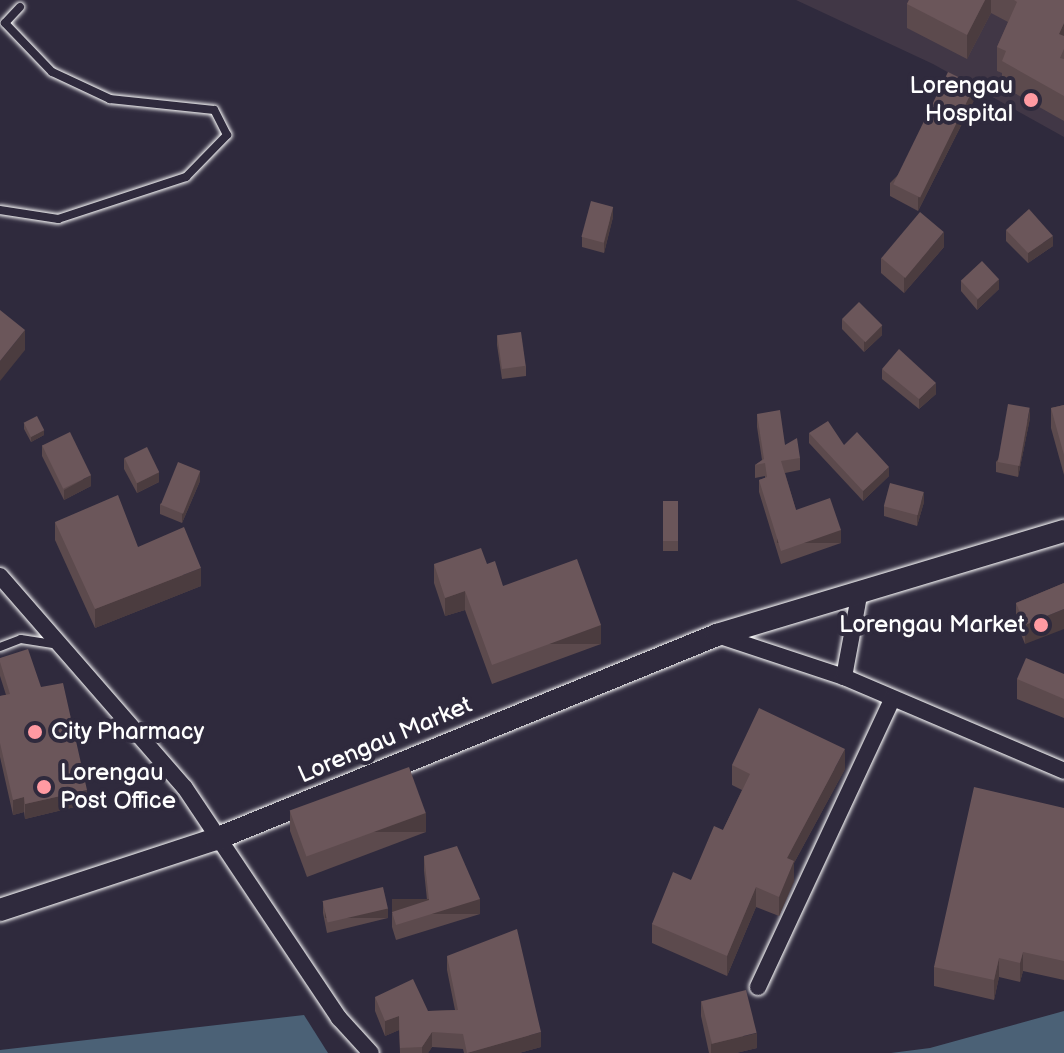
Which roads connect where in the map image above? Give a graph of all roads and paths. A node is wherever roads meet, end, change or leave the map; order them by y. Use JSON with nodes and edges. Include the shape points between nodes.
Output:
{"nodes":[{"id":1,"x":20,"y":7,"type":"dead end"},
{"id":2,"x":0,"y":210,"type":"edge"},
{"id":3,"x":1064,"y":531,"type":"edge"},
{"id":4,"x":0,"y":576,"type":"edge"},
{"id":5,"x":860,"y":591,"type":"junction"},
{"id":6,"x":717,"y":635,"type":"junction"},
{"id":7,"x":67,"y":646,"type":"junction"},
{"id":8,"x":0,"y":647,"type":"edge"},
{"id":9,"x":844,"y":677,"type":"junction"},
{"id":10,"x":892,"y":699,"type":"junction"},
{"id":11,"x":1064,"y":771,"type":"edge"},
{"id":12,"x":216,"y":839,"type":"junction"},
{"id":13,"x":0,"y":910,"type":"edge"},
{"id":14,"x":758,"y":987,"type":"dead end"},
{"id":15,"x":371,"y":1053,"type":"edge"}],
"edges":[{"from":1,"to":2,"type":"lane","via":[[5,23],[52,72],[110,99],[145,97],[214,110],[227,135],[186,177],[58,219]]},
{"from":3,"to":5,"type":"main road","name":"Lorengau Market"},
{"from":4,"to":7,"type":"street"},
{"from":5,"to":6,"type":"main road","name":"Lorengau Market"},
{"from":5,"to":9,"type":"street"},
{"from":6,"to":9,"type":"street"},
{"from":6,"to":12,"type":"main road","name":"Lorengau Market"},
{"from":7,"to":8,"type":"lane","via":[[21,639]]},
{"from":7,"to":12,"type":"street","via":[[185,788]]},
{"from":9,"to":10,"type":"street"},
{"from":10,"to":11,"type":"street"},
{"from":10,"to":14,"type":"street"},
{"from":12,"to":13,"type":"main road","name":"Lorengau Market"},
{"from":12,"to":15,"type":"street","via":[[339,1018]]}]}
